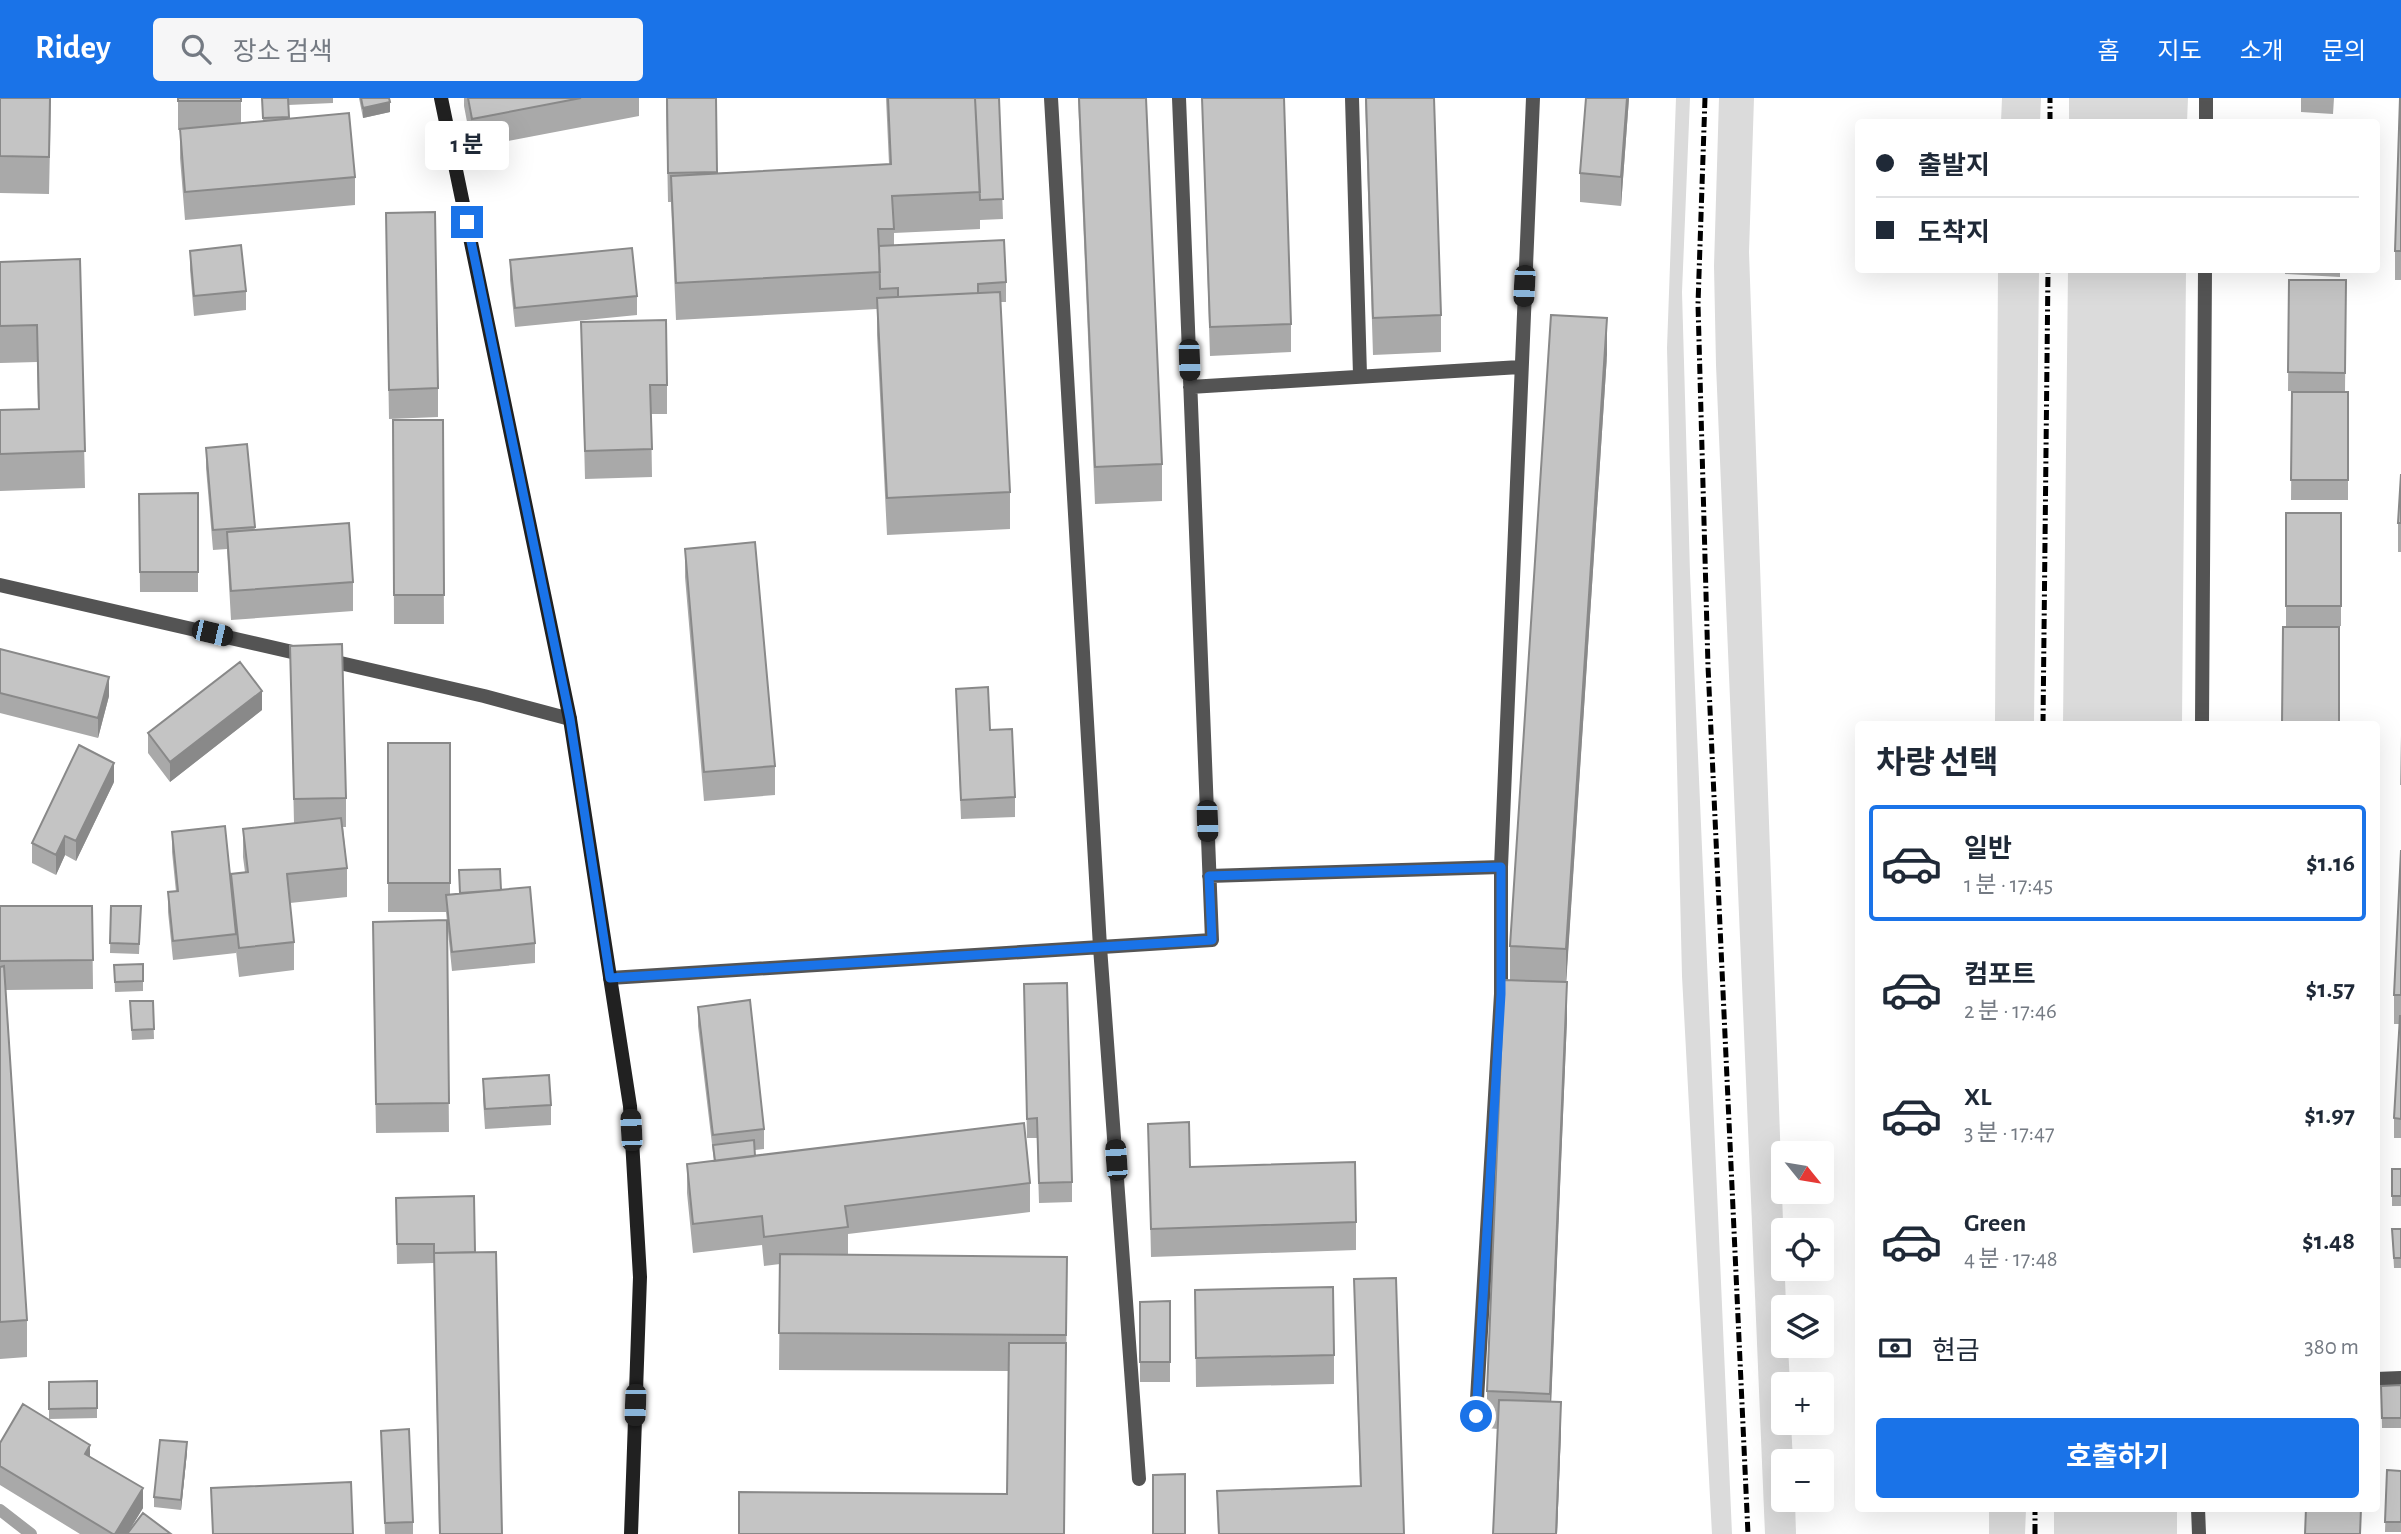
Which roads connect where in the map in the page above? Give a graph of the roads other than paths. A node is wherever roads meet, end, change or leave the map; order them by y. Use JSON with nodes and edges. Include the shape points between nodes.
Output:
{"nodes":[{"id":1,"x":441,"y":98,"type":"edge"},
{"id":2,"x":1051,"y":98,"type":"edge"},
{"id":3,"x":1179,"y":98,"type":"edge"},
{"id":4,"x":1352,"y":98,"type":"edge"},
{"id":5,"x":1533,"y":98,"type":"edge"},
{"id":6,"x":2206,"y":98,"type":"edge"},
{"id":7,"x":2206,"y":119,"type":"edge"},
{"id":8,"x":2205,"y":273,"type":"edge"},
{"id":9,"x":1520,"y":367,"type":"junction"},
{"id":10,"x":1360,"y":375,"type":"junction"},
{"id":11,"x":1191,"y":387,"type":"junction"},
{"id":12,"x":0,"y":585,"type":"edge"},
{"id":13,"x":570,"y":719,"type":"junction"},
{"id":14,"x":2202,"y":721,"type":"edge"},
{"id":15,"x":1501,"y":867,"type":"junction"},
{"id":16,"x":1209,"y":876,"type":"junction"},
{"id":17,"x":1100,"y":947,"type":"junction"},
{"id":18,"x":610,"y":978,"type":"junction"},
{"id":19,"x":2401,"y":1378,"type":"edge"},
{"id":20,"x":2380,"y":1379,"type":"edge"},
{"id":21,"x":1476,"y":1416,"type":"dead end"},
{"id":22,"x":1139,"y":1479,"type":"dead end"},
{"id":23,"x":2198,"y":1512,"type":"edge"},
{"id":24,"x":631,"y":1534,"type":"edge"},
{"id":25,"x":2199,"y":1534,"type":"edge"}],
"edges":[{"from":1,"to":13,"type":"main road"},
{"from":2,"to":17,"type":"street"},
{"from":3,"to":11,"type":"street"},
{"from":4,"to":10,"type":"street"},
{"from":5,"to":9,"type":"street"},
{"from":6,"to":7,"type":"street"},
{"from":8,"to":14,"type":"street"},
{"from":9,"to":10,"type":"street"},
{"from":9,"to":15,"type":"street","via":[[1522,414]]},
{"from":10,"to":11,"type":"street"},
{"from":11,"to":16,"type":"street"},
{"from":12,"to":13,"type":"street"},
{"from":13,"to":18,"type":"main road"},
{"from":15,"to":16,"type":"street"},
{"from":15,"to":21,"type":"street","via":[[1501,994]]},
{"from":16,"to":17,"type":"street","via":[[1212,940]]},
{"from":17,"to":18,"type":"street"},
{"from":17,"to":22,"type":"street"},
{"from":18,"to":24,"type":"main road","via":[[630,1106],[640,1277]]},
{"from":19,"to":20,"type":"street"},
{"from":23,"to":25,"type":"street"}]}
